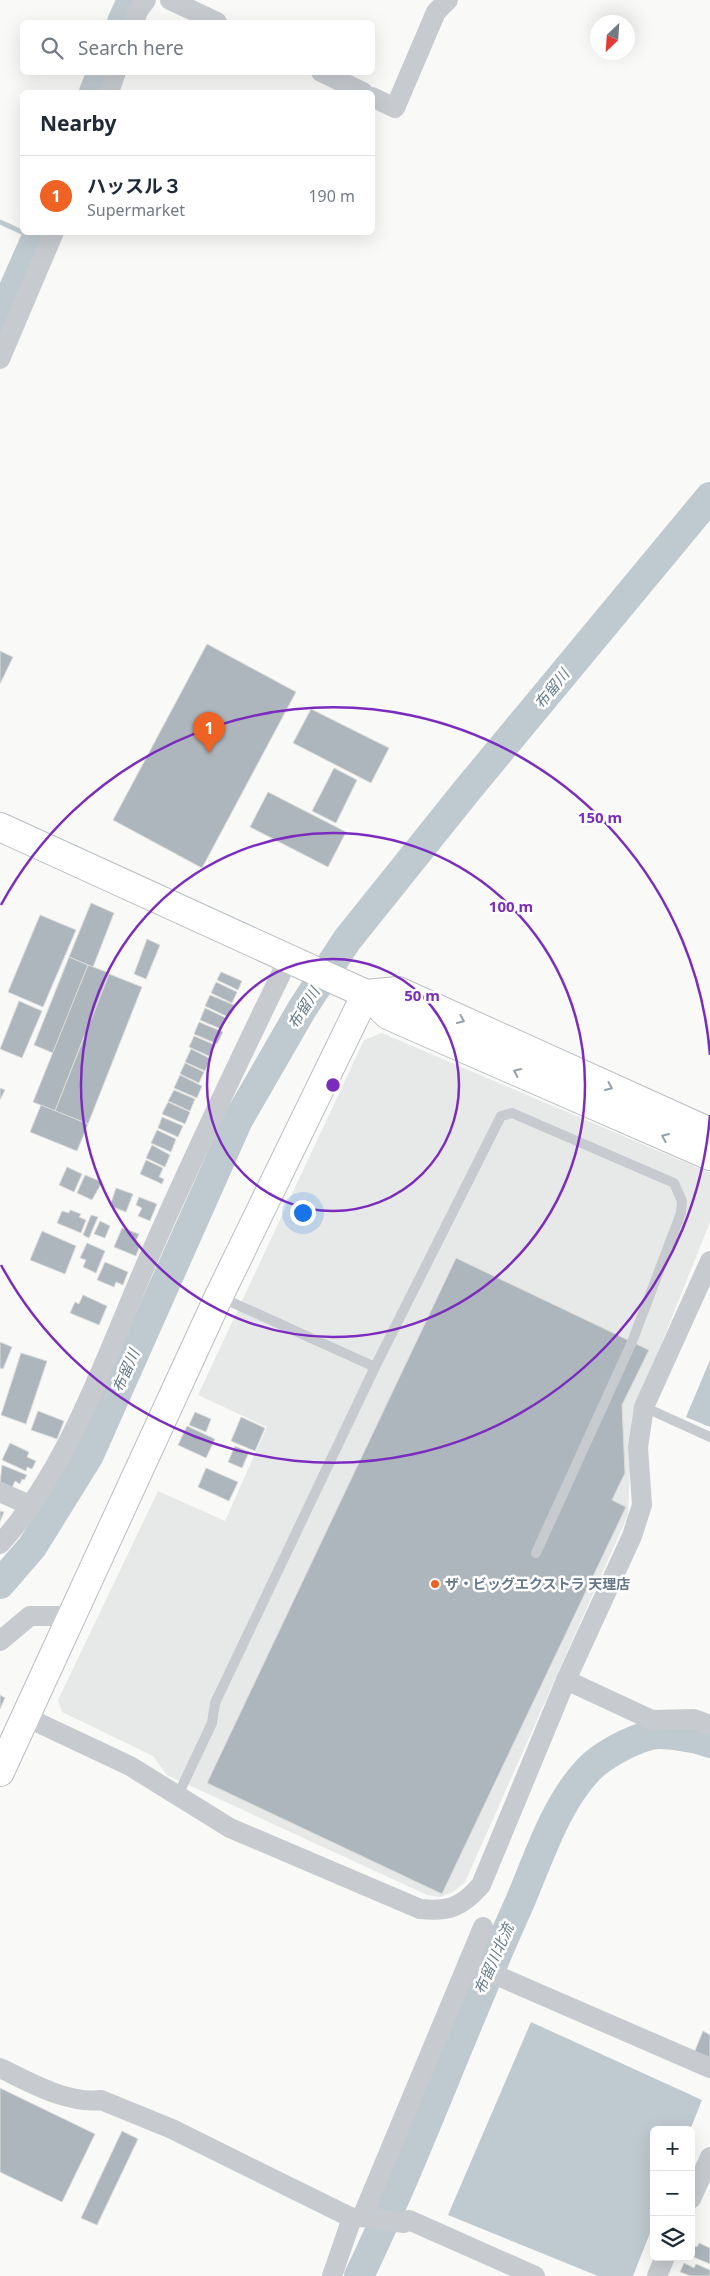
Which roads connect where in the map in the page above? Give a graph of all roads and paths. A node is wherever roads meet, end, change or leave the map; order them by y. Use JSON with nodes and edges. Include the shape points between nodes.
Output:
{"nodes":[{"id":1,"x":146,"y":0,"type":"edge"},
{"id":2,"x":170,"y":0,"type":"edge"},
{"id":3,"x":448,"y":0,"type":"edge"},
{"id":4,"x":135,"y":20,"type":"edge"},
{"id":5,"x":213,"y":20,"type":"edge"},
{"id":6,"x":115,"y":75,"type":"edge"},
{"id":7,"x":327,"y":75,"type":"edge"},
{"id":8,"x":109,"y":90,"type":"edge"},
{"id":9,"x":359,"y":90,"type":"edge"},
{"id":10,"x":375,"y":98,"type":"edge"},
{"id":11,"x":53,"y":235,"type":"edge"},
{"id":12,"x":0,"y":359,"type":"edge"},
{"id":13,"x":0,"y":827,"type":"edge"},
{"id":14,"x":296,"y":963,"type":"junction"},
{"id":15,"x":360,"y":991,"type":"junction"},
{"id":16,"x":710,"y":1132,"type":"edge"},
{"id":17,"x":710,"y":1156,"type":"edge"},
{"id":18,"x":710,"y":1261,"type":"edge"},
{"id":19,"x":219,"y":1296,"type":"junction"},
{"id":20,"x":375,"y":1367,"type":"junction"},
{"id":21,"x":644,"y":1407,"type":"junction"},
{"id":22,"x":710,"y":1437,"type":"edge"},
{"id":23,"x":0,"y":1492,"type":"edge"},
{"id":24,"x":29,"y":1505,"type":"junction"},
{"id":25,"x":0,"y":1544,"type":"edge"},
{"id":26,"x":536,"y":1553,"type":"dead end"},
{"id":27,"x":72,"y":1616,"type":"junction"},
{"id":28,"x":0,"y":1642,"type":"edge"},
{"id":29,"x":566,"y":1680,"type":"junction"},
{"id":30,"x":26,"y":1717,"type":"junction"},
{"id":31,"x":710,"y":1725,"type":"edge"},
{"id":32,"x":0,"y":1772,"type":"edge"},
{"id":33,"x":178,"y":1795,"type":"junction"},
{"id":34,"x":483,"y":1927,"type":"dead end"},
{"id":35,"x":468,"y":1963,"type":"junction"},
{"id":36,"x":0,"y":2068,"type":"edge"},
{"id":37,"x":710,"y":2068,"type":"edge"},
{"id":38,"x":710,"y":2157,"type":"edge"},
{"id":39,"x":695,"y":2190,"type":"edge"},
{"id":40,"x":360,"y":2218,"type":"junction"},
{"id":41,"x":663,"y":2261,"type":"edge"},
{"id":42,"x":332,"y":2276,"type":"edge"},
{"id":43,"x":535,"y":2276,"type":"edge"},
{"id":44,"x":657,"y":2276,"type":"edge"}],
"edges":[{"from":1,"to":4,"type":"street"},
{"from":2,"to":5,"type":"street"},
{"from":3,"to":10,"type":"street","via":[[436,12],[395,108]]},
{"from":6,"to":8,"type":"street"},
{"from":7,"to":9,"type":"street"},
{"from":11,"to":12,"type":"street"},
{"from":13,"to":14,"type":"street"},
{"from":14,"to":15,"type":"street"},
{"from":14,"to":24,"type":"street","via":[[282,972],[188,1168],[66,1449]]},
{"from":15,"to":16,"type":"street","one_way":true,"via":[[398,991]]},
{"from":17,"to":15,"type":"street","one_way":true,"via":[[388,1015]]},
{"from":15,"to":19,"type":"street"},
{"from":18,"to":21,"type":"street"},
{"from":19,"to":20,"type":"lane"},
{"from":19,"to":27,"type":"street"},
{"from":20,"to":26,"type":"lane","via":[[501,1116],[512,1113],[674,1183],[682,1201],[681,1213],[632,1342]]},
{"from":20,"to":33,"type":"lane","via":[[215,1703],[212,1723]]},
{"from":21,"to":22,"type":"lane"},
{"from":21,"to":29,"type":"street","via":[[638,1447],[642,1504],[632,1536]]},
{"from":23,"to":24,"type":"street"},
{"from":24,"to":25,"type":"street"},
{"from":27,"to":28,"type":"street","via":[[30,1616]]},
{"from":27,"to":30,"type":"street"},
{"from":29,"to":31,"type":"street","via":[[652,1720],[694,1719]]},
{"from":29,"to":33,"type":"street","via":[[480,1885],[469,1899],[449,1909],[420,1909],[230,1828]]},
{"from":30,"to":32,"type":"street"},
{"from":30,"to":33,"type":"street","via":[[130,1766]]},
{"from":34,"to":35,"type":"street"},
{"from":35,"to":37,"type":"street"},
{"from":35,"to":40,"type":"street"},
{"from":36,"to":40,"type":"street","via":[[47,2090],[90,2101],[101,2100],[172,2129]]},
{"from":38,"to":39,"type":"street"},
{"from":40,"to":42,"type":"street"},
{"from":40,"to":43,"type":"street","via":[[404,2223],[410,2220]]},
{"from":41,"to":44,"type":"street"}]}
